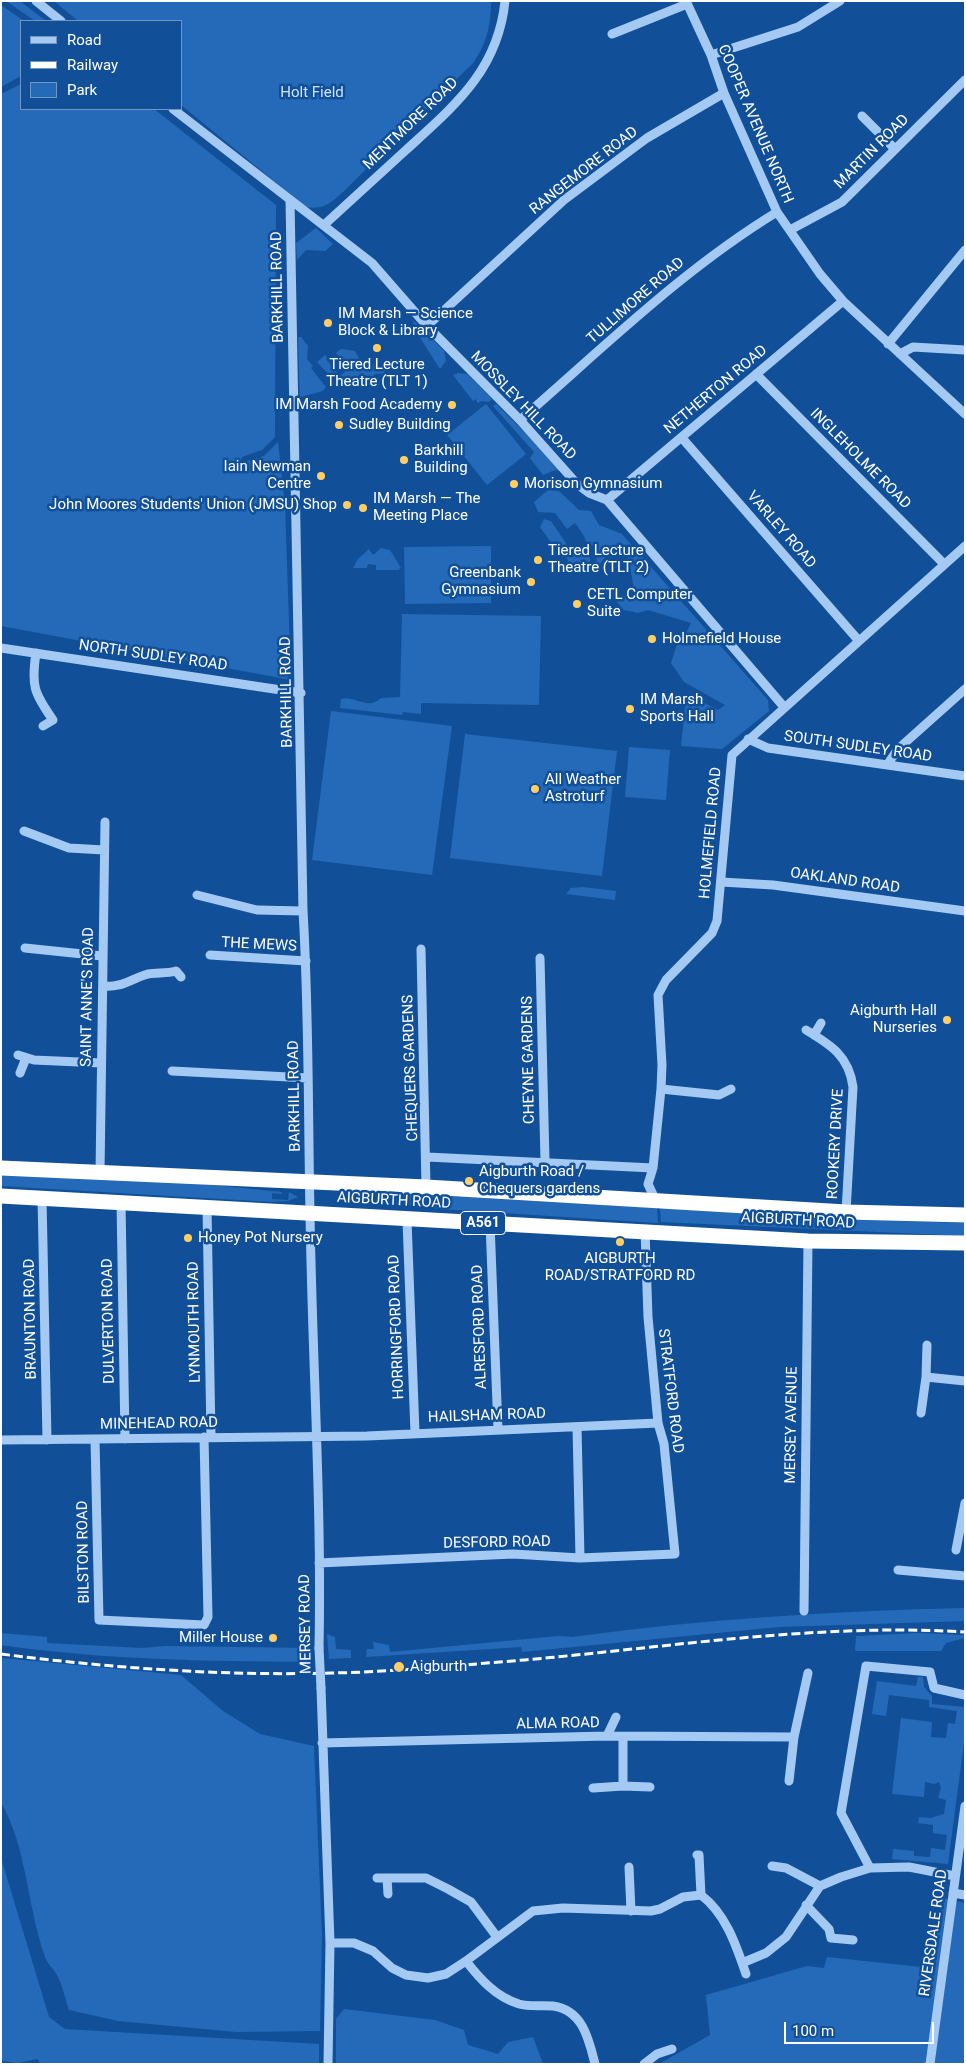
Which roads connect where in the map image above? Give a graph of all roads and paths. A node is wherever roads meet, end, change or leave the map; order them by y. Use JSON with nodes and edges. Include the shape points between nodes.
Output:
{"nodes":[{"id":1,"x":36,"y":1,"type":"edge"},
{"id":2,"x":505,"y":1,"type":"edge"},
{"id":3,"x":840,"y":1,"type":"edge"},
{"id":4,"x":687,"y":2,"type":"edge"},
{"id":5,"x":60,"y":20,"type":"edge"},
{"id":6,"x":612,"y":34,"type":"dead end"},
{"id":7,"x":711,"y":55,"type":"junction"},
{"id":8,"x":965,"y":80,"type":"edge"},
{"id":9,"x":724,"y":93,"type":"junction"},
{"id":10,"x":174,"y":110,"type":"edge"},
{"id":11,"x":862,"y":116,"type":"dead end"},
{"id":12,"x":896,"y":149,"type":"junction"},
{"id":13,"x":290,"y":200,"type":"junction"},
{"id":14,"x":776,"y":212,"type":"junction"},
{"id":15,"x":324,"y":225,"type":"junction"},
{"id":16,"x":790,"y":230,"type":"junction"},
{"id":17,"x":965,"y":250,"type":"edge"},
{"id":18,"x":843,"y":301,"type":"junction"},
{"id":19,"x":427,"y":326,"type":"junction"},
{"id":20,"x":888,"y":344,"type":"junction"},
{"id":21,"x":965,"y":350,"type":"edge"},
{"id":22,"x":900,"y":354,"type":"junction"},
{"id":23,"x":756,"y":374,"type":"junction"},
{"id":24,"x":965,"y":414,"type":"edge"},
{"id":25,"x":520,"y":420,"type":"junction"},
{"id":26,"x":682,"y":438,"type":"junction"},
{"id":27,"x":607,"y":500,"type":"junction"},
{"id":28,"x":965,"y":546,"type":"edge"},
{"id":29,"x":944,"y":564,"type":"junction"},
{"id":30,"x":859,"y":641,"type":"junction"},
{"id":31,"x":1,"y":648,"type":"edge"},
{"id":32,"x":36,"y":653,"type":"junction"},
{"id":33,"x":965,"y":690,"type":"edge"},
{"id":34,"x":301,"y":693,"type":"junction"},
{"id":35,"x":784,"y":707,"type":"junction"},
{"id":36,"x":43,"y":726,"type":"dead end"},
{"id":37,"x":748,"y":739,"type":"junction"},
{"id":38,"x":887,"y":765,"type":"junction"},
{"id":39,"x":965,"y":776,"type":"edge"},
{"id":40,"x":105,"y":822,"type":"dead end"},
{"id":41,"x":24,"y":831,"type":"dead end"},
{"id":42,"x":104,"y":850,"type":"junction"},
{"id":43,"x":721,"y":882,"type":"junction"},
{"id":44,"x":197,"y":895,"type":"dead end"},
{"id":45,"x":303,"y":911,"type":"junction"},
{"id":46,"x":965,"y":911,"type":"edge"},
{"id":47,"x":25,"y":948,"type":"dead end"},
{"id":48,"x":421,"y":949,"type":"dead end"},
{"id":49,"x":210,"y":955,"type":"dead end"},
{"id":50,"x":102,"y":956,"type":"junction"},
{"id":51,"x":540,"y":958,"type":"dead end"},
{"id":52,"x":306,"y":961,"type":"junction"},
{"id":53,"x":181,"y":977,"type":"dead end"},
{"id":54,"x":103,"y":986,"type":"junction"},
{"id":55,"x":821,"y":1023,"type":"dead end"},
{"id":56,"x":101,"y":1063,"type":"junction"},
{"id":57,"x":172,"y":1071,"type":"dead end"},
{"id":58,"x":20,"y":1073,"type":"dead end"},
{"id":59,"x":308,"y":1078,"type":"junction"},
{"id":60,"x":661,"y":1089,"type":"junction"},
{"id":61,"x":731,"y":1089,"type":"dead end"},
{"id":62,"x":427,"y":1157,"type":"junction"},
{"id":63,"x":545,"y":1161,"type":"junction"},
{"id":64,"x":1,"y":1168,"type":"edge"},
{"id":65,"x":653,"y":1168,"type":"junction"},
{"id":66,"x":100,"y":1173,"type":"junction"},
{"id":67,"x":310,"y":1183,"type":"junction"},
{"id":68,"x":426,"y":1187,"type":"junction"},
{"id":69,"x":1,"y":1196,"type":"edge"},
{"id":70,"x":42,"y":1198,"type":"junction"},
{"id":71,"x":656,"y":1201,"type":"junction"},
{"id":72,"x":121,"y":1202,"type":"junction"},
{"id":73,"x":207,"y":1208,"type":"junction"},
{"id":74,"x":846,"y":1212,"type":"junction"},
{"id":75,"x":310,"y":1213,"type":"junction"},
{"id":76,"x":965,"y":1215,"type":"edge"},
{"id":77,"x":407,"y":1220,"type":"junction"},
{"id":78,"x":490,"y":1223,"type":"junction"},
{"id":79,"x":645,"y":1230,"type":"junction"},
{"id":80,"x":808,"y":1240,"type":"junction"},
{"id":81,"x":965,"y":1243,"type":"edge"},
{"id":82,"x":927,"y":1345,"type":"dead end"},
{"id":83,"x":926,"y":1377,"type":"junction"},
{"id":84,"x":965,"y":1381,"type":"edge"},
{"id":85,"x":920,"y":1414,"type":"dead end"},
{"id":86,"x":658,"y":1423,"type":"junction"},
{"id":87,"x":577,"y":1427,"type":"junction"},
{"id":88,"x":498,"y":1430,"type":"junction"},
{"id":89,"x":414,"y":1433,"type":"junction"},
{"id":90,"x":317,"y":1436,"type":"junction"},
{"id":91,"x":207,"y":1437,"type":"junction"},
{"id":92,"x":95,"y":1439,"type":"junction"},
{"id":93,"x":125,"y":1439,"type":"junction"},
{"id":94,"x":1,"y":1440,"type":"edge"},
{"id":95,"x":47,"y":1440,"type":"junction"},
{"id":96,"x":965,"y":1503,"type":"edge"},
{"id":97,"x":956,"y":1550,"type":"dead end"},
{"id":98,"x":675,"y":1554,"type":"joint"},
{"id":99,"x":580,"y":1558,"type":"junction"},
{"id":100,"x":319,"y":1564,"type":"junction"},
{"id":101,"x":898,"y":1570,"type":"dead end"},
{"id":102,"x":965,"y":1576,"type":"edge"},
{"id":103,"x":804,"y":1611,"type":"dead end"},
{"id":104,"x":204,"y":1625,"type":"joint"},
{"id":105,"x":808,"y":1674,"type":"dead end"},
{"id":106,"x":965,"y":1695,"type":"edge"},
{"id":107,"x":616,"y":1717,"type":"dead end"},
{"id":108,"x":607,"y":1736,"type":"junction"},
{"id":109,"x":623,"y":1737,"type":"junction"},
{"id":110,"x":794,"y":1737,"type":"junction"},
{"id":111,"x":322,"y":1743,"type":"junction"},
{"id":112,"x":789,"y":1781,"type":"dead end"},
{"id":113,"x":623,"y":1786,"type":"junction"},
{"id":114,"x":650,"y":1787,"type":"dead end"},
{"id":115,"x":593,"y":1788,"type":"dead end"},
{"id":116,"x":965,"y":1806,"type":"edge"},
{"id":117,"x":697,"y":1854,"type":"dead end"},
{"id":118,"x":772,"y":1866,"type":"dead end"},
{"id":119,"x":629,"y":1867,"type":"dead end"},
{"id":120,"x":870,"y":1868,"type":"junction"},
{"id":121,"x":955,"y":1876,"type":"junction"},
{"id":122,"x":377,"y":1878,"type":"dead end"},
{"id":123,"x":387,"y":1878,"type":"junction"},
{"id":124,"x":820,"y":1886,"type":"junction"},
{"id":125,"x":953,"y":1893,"type":"junction"},
{"id":126,"x":388,"y":1894,"type":"dead end"},
{"id":127,"x":701,"y":1895,"type":"junction"},
{"id":128,"x":965,"y":1895,"type":"edge"},
{"id":129,"x":806,"y":1905,"type":"junction"},
{"id":130,"x":631,"y":1911,"type":"junction"},
{"id":131,"x":497,"y":1937,"type":"junction"},
{"id":132,"x":853,"y":1940,"type":"dead end"},
{"id":133,"x":330,"y":1943,"type":"junction"},
{"id":134,"x":466,"y":1961,"type":"junction"},
{"id":135,"x":742,"y":1963,"type":"junction"},
{"id":136,"x":746,"y":1974,"type":"dead end"},
{"id":137,"x":672,"y":2049,"type":"dead end"},
{"id":138,"x":328,"y":2064,"type":"edge"},
{"id":139,"x":595,"y":2064,"type":"edge"},
{"id":140,"x":644,"y":2064,"type":"edge"},
{"id":141,"x":930,"y":2064,"type":"edge"}],
"edges":[{"from":1,"to":5,"type":"street"},
{"from":2,"to":15,"type":"street","name":"MENTMORE ROAD","via":[[500,31],[482,71],[462,98]]},
{"from":3,"to":7,"type":"street","via":[[798,27]]},
{"from":4,"to":6,"type":"street"},
{"from":4,"to":7,"type":"street","name":"COOPER AVENUE NORTH"},
{"from":7,"to":9,"type":"street","name":"COOPER AVENUE NORTH"},
{"from":8,"to":12,"type":"street","name":"MARTIN ROAD"},
{"from":9,"to":14,"type":"street","name":"COOPER AVENUE NORTH"},
{"from":9,"to":19,"type":"street","name":"RANGEMORE ROAD","via":[[647,138],[564,200]]},
{"from":10,"to":13,"type":"street","name":"MOSSLEY HILL ROAD"},
{"from":11,"to":12,"type":"street"},
{"from":12,"to":16,"type":"street","name":"MARTIN ROAD","via":[[842,202]]},
{"from":13,"to":15,"type":"street","name":"MOSSLEY HILL ROAD"},
{"from":13,"to":34,"type":"street","name":"BARKHILL ROAD"},
{"from":14,"to":16,"type":"street","name":"COOPER AVENUE NORTH"},
{"from":14,"to":25,"type":"street","name":"TULLIMORE ROAD","via":[[691,271]]},
{"from":15,"to":19,"type":"street","name":"MOSSLEY HILL ROAD","via":[[372,263]]},
{"from":16,"to":18,"type":"street","name":"COOPER AVENUE NORTH"},
{"from":17,"to":20,"type":"street"},
{"from":18,"to":20,"type":"street","name":"COOPER AVENUE NORTH"},
{"from":18,"to":23,"type":"street","name":"NETHERTON ROAD"},
{"from":19,"to":25,"type":"street","name":"MOSSLEY HILL ROAD"},
{"from":20,"to":22,"type":"street","name":"COOPER AVENUE NORTH"},
{"from":21,"to":22,"type":"street","via":[[913,347]]},
{"from":22,"to":24,"type":"street","name":"COOPER AVENUE NORTH"},
{"from":23,"to":26,"type":"street","name":"NETHERTON ROAD"},
{"from":23,"to":29,"type":"street","name":"INGLEHOLME ROAD"},
{"from":25,"to":27,"type":"street","name":"MOSSLEY HILL ROAD","via":[[584,490]]},
{"from":26,"to":27,"type":"street","name":"NETHERTON ROAD"},
{"from":26,"to":30,"type":"street","name":"VARLEY ROAD"},
{"from":27,"to":35,"type":"street","name":"MOSSLEY HILL ROAD"},
{"from":28,"to":29,"type":"street","name":"HOLMEFIELD ROAD"},
{"from":29,"to":30,"type":"street","name":"HOLMEFIELD ROAD"},
{"from":30,"to":35,"type":"street","name":"HOLMEFIELD ROAD"},
{"from":31,"to":32,"type":"street","name":"NORTH SUDLEY ROAD"},
{"from":32,"to":34,"type":"street","name":"NORTH SUDLEY ROAD"},
{"from":32,"to":36,"type":"street","via":[[33,674],[36,696],[53,720]]},
{"from":33,"to":38,"type":"street","via":[[898,750]]},
{"from":34,"to":45,"type":"street","name":"BARKHILL ROAD"},
{"from":35,"to":37,"type":"street","name":"HOLMEFIELD ROAD"},
{"from":37,"to":38,"type":"street","name":"SOUTH SUDLEY ROAD","via":[[768,748]]},
{"from":37,"to":43,"type":"street","name":"HOLMEFIELD ROAD","via":[[731,758]]},
{"from":38,"to":39,"type":"street","name":"SOUTH SUDLEY ROAD"},
{"from":40,"to":42,"type":"street","name":"SAINT ANNE'S ROAD"},
{"from":41,"to":42,"type":"street","via":[[69,848]]},
{"from":42,"to":50,"type":"street","name":"SAINT ANNE'S ROAD"},
{"from":43,"to":46,"type":"street","name":"OAKLAND ROAD","via":[[773,885]]},
{"from":43,"to":60,"type":"street","name":"HOLMEFIELD ROAD","via":[[717,921],[712,933],[666,980],[658,995]]},
{"from":44,"to":45,"type":"street","via":[[257,910]]},
{"from":45,"to":52,"type":"street","name":"BARKHILL ROAD"},
{"from":47,"to":50,"type":"street"},
{"from":48,"to":62,"type":"street","name":"CHEQUERS GARDENS"},
{"from":49,"to":52,"type":"street","name":"THE MEWS"},
{"from":50,"to":54,"type":"street","name":"SAINT ANNE'S ROAD"},
{"from":51,"to":63,"type":"street","name":"CHEYNE GARDENS"},
{"from":52,"to":59,"type":"street","name":"BARKHILL ROAD"},
{"from":53,"to":54,"type":"street","via":[[176,970],[150,973],[116,988]]},
{"from":54,"to":56,"type":"street","name":"SAINT ANNE'S ROAD"},
{"from":55,"to":74,"type":"street","name":"ROOKERY DRIVE","via":[[810,1033],[840,1053],[851,1074],[853,1087]]},
{"from":56,"to":58,"type":"street","via":[[22,1057]]},
{"from":56,"to":66,"type":"street","name":"SAINT ANNE'S ROAD"},
{"from":57,"to":59,"type":"street"},
{"from":59,"to":67,"type":"street","name":"BARKHILL ROAD"},
{"from":60,"to":61,"type":"street","via":[[718,1095]]},
{"from":60,"to":65,"type":"street","name":"HOLMEFIELD ROAD"},
{"from":62,"to":63,"type":"street"},
{"from":62,"to":68,"type":"street","name":"CHEQUERS GARDENS"},
{"from":63,"to":65,"type":"street"},
{"from":64,"to":66,"type":"highway","name":"AIGBURTH ROAD","number":"A561"},
{"from":65,"to":71,"type":"street","name":"HOLMEFIELD ROAD","via":[[648,1184]]},
{"from":66,"to":67,"type":"highway","name":"AIGBURTH ROAD","number":"A561"},
{"from":67,"to":68,"type":"highway","name":"AIGBURTH ROAD","number":"A561"},
{"from":67,"to":75,"type":"street","name":"MERSEY ROAD"},
{"from":68,"to":71,"type":"highway","name":"AIGBURTH ROAD","number":"A561"},
{"from":69,"to":70,"type":"highway","name":"AIGBURTH ROAD","number":"A561"},
{"from":70,"to":72,"type":"highway","name":"AIGBURTH ROAD","number":"A561"},
{"from":70,"to":95,"type":"street","name":"BRAUNTON ROAD"},
{"from":71,"to":74,"type":"highway","name":"AIGBURTH ROAD","number":"A561"},
{"from":72,"to":73,"type":"highway","name":"AIGBURTH ROAD","number":"A561"},
{"from":72,"to":93,"type":"street","name":"DULVERTON ROAD"},
{"from":73,"to":75,"type":"highway","name":"AIGBURTH ROAD","number":"A561"},
{"from":73,"to":91,"type":"street","name":"LYNMOUTH ROAD"},
{"from":74,"to":76,"type":"highway","name":"AIGBURTH ROAD","number":"A561"},
{"from":75,"to":77,"type":"highway","name":"AIGBURTH ROAD","number":"A561"},
{"from":75,"to":90,"type":"street","name":"MERSEY ROAD"},
{"from":77,"to":78,"type":"highway","name":"AIGBURTH ROAD","number":"A561"},
{"from":77,"to":89,"type":"street","name":"HORRINGFORD ROAD"},
{"from":78,"to":79,"type":"highway","name":"AIGBURTH ROAD","number":"A561"},
{"from":78,"to":88,"type":"street","name":"ALRESFORD ROAD"},
{"from":79,"to":80,"type":"highway","name":"AIGBURTH ROAD","number":"A561"},
{"from":79,"to":86,"type":"street","name":"STRATFORD ROAD","via":[[648,1317]]},
{"from":80,"to":81,"type":"highway","name":"AIGBURTH ROAD","number":"A561"},
{"from":80,"to":103,"type":"street","name":"MERSEY AVENUE"},
{"from":82,"to":83,"type":"street"},
{"from":83,"to":84,"type":"street"},
{"from":83,"to":85,"type":"street"},
{"from":86,"to":87,"type":"street","name":"HAILSHAM ROAD"},
{"from":86,"to":98,"type":"street","name":"STRATFORD ROAD","via":[[664,1444]]},
{"from":87,"to":88,"type":"street","name":"HAILSHAM ROAD"},
{"from":87,"to":99,"type":"street"},
{"from":88,"to":89,"type":"street","name":"HAILSHAM ROAD"},
{"from":89,"to":90,"type":"street","name":"HAILSHAM ROAD"},
{"from":90,"to":91,"type":"street","name":"MINEHEAD ROAD"},
{"from":90,"to":100,"type":"street","name":"MERSEY ROAD"},
{"from":91,"to":93,"type":"street","name":"MINEHEAD ROAD"},
{"from":91,"to":104,"type":"street","name":"LYNMOUTH ROAD","via":[[208,1617]]},
{"from":92,"to":93,"type":"street","name":"MINEHEAD ROAD"},
{"from":92,"to":95,"type":"street","name":"MINEHEAD ROAD"},
{"from":92,"to":104,"type":"street","name":"BILSTON ROAD","via":[[99,1620]]},
{"from":94,"to":95,"type":"street","name":"MINEHEAD ROAD"},
{"from":96,"to":97,"type":"street"},
{"from":98,"to":99,"type":"street","name":"DESFORD ROAD"},
{"from":99,"to":100,"type":"street","name":"DESFORD ROAD","via":[[513,1554]]},
{"from":100,"to":111,"type":"street","name":"MERSEY ROAD","bridge":true},
{"from":101,"to":102,"type":"street"},
{"from":105,"to":110,"type":"street"},
{"from":106,"to":120,"type":"street","via":[[934,1688],[930,1672],[866,1666],[841,1813]]},
{"from":107,"to":108,"type":"street"},
{"from":108,"to":109,"type":"street","name":"ALMA ROAD"},
{"from":108,"to":111,"type":"street","name":"ALMA ROAD"},
{"from":109,"to":110,"type":"street","name":"ALMA ROAD"},
{"from":109,"to":113,"type":"street"},
{"from":110,"to":112,"type":"street"},
{"from":111,"to":133,"type":"street","name":"MERSEY ROAD"},
{"from":113,"to":114,"type":"street"},
{"from":113,"to":115,"type":"street"},
{"from":116,"to":121,"type":"street","name":"RIVERSDALE ROAD"},
{"from":117,"to":127,"type":"street"},
{"from":118,"to":124,"type":"street","via":[[786,1868]]},
{"from":119,"to":130,"type":"street"},
{"from":120,"to":121,"type":"street","via":[[909,1867]]},
{"from":120,"to":124,"type":"street"},
{"from":121,"to":125,"type":"street","name":"RIVERSDALE ROAD"},
{"from":122,"to":123,"type":"street"},
{"from":123,"to":126,"type":"street"},
{"from":123,"to":131,"type":"street","via":[[426,1878],[448,1889],[471,1902]]},
{"from":124,"to":129,"type":"street"},
{"from":125,"to":128,"type":"street"},
{"from":125,"to":141,"type":"street","name":"RIVERSDALE ROAD"},
{"from":127,"to":130,"type":"street","via":[[683,1897],[660,1910]]},
{"from":127,"to":135,"type":"street","via":[[714,1905],[722,1918]]},
{"from":129,"to":132,"type":"street","via":[[829,1929],[832,1938]]},
{"from":129,"to":135,"type":"street","via":[[786,1937],[766,1953]]},
{"from":130,"to":131,"type":"street","via":[[564,1908],[533,1911]]},
{"from":131,"to":134,"type":"street"},
{"from":133,"to":134,"type":"street","via":[[354,1944],[373,1951],[392,1968],[406,1975],[428,1978],[446,1974]]},
{"from":133,"to":138,"type":"street","name":"MERSEY ROAD"},
{"from":134,"to":139,"type":"street","via":[[480,1979],[518,2004],[553,2006],[574,2015],[586,2031]]},
{"from":135,"to":136,"type":"street"},
{"from":137,"to":140,"type":"street","via":[[656,2054]]}]}
